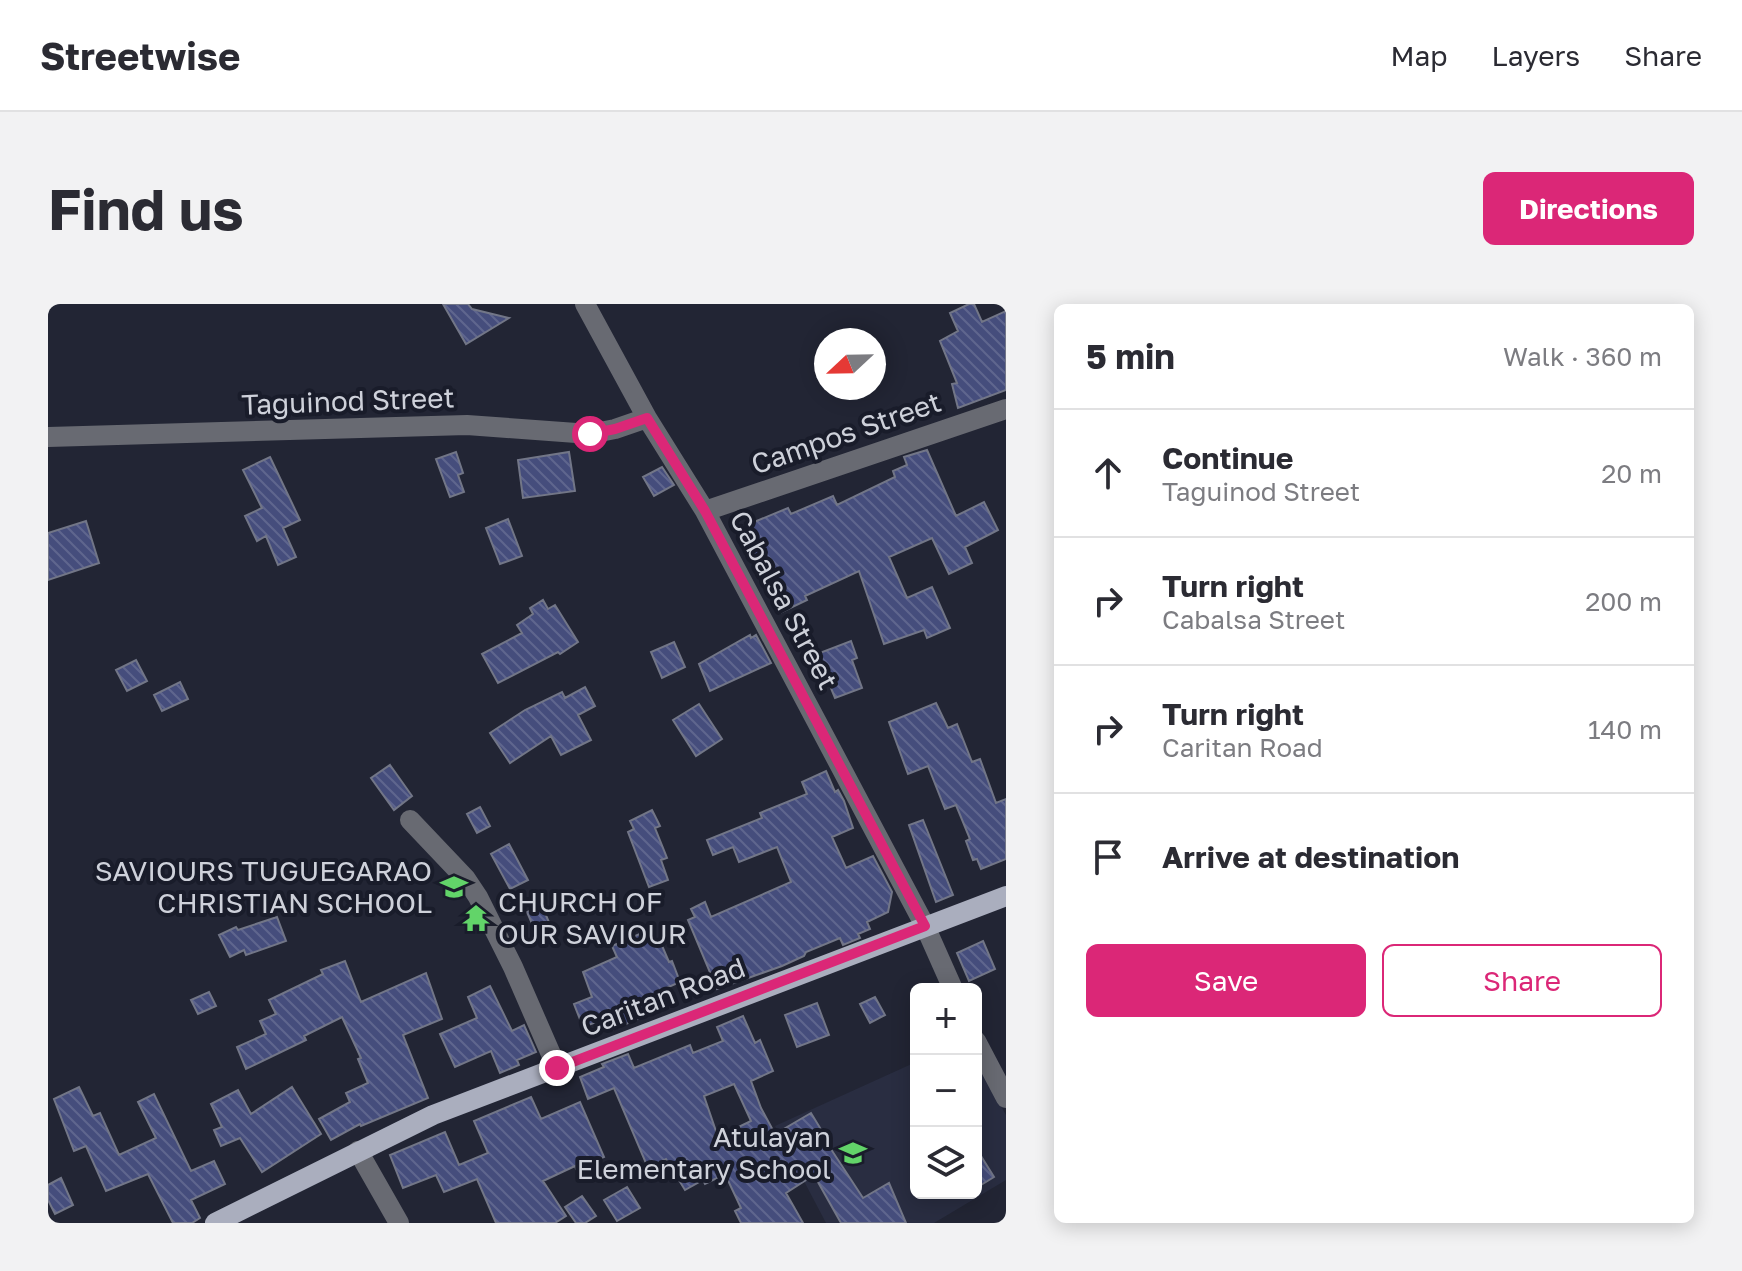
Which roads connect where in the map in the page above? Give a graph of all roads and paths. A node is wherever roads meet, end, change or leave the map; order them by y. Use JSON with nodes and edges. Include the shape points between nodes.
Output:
{"nodes":[{"id":1,"x":585,"y":304,"type":"edge"},
{"id":2,"x":1006,"y":409,"type":"edge"},
{"id":3,"x":647,"y":418,"type":"junction"},
{"id":4,"x":48,"y":437,"type":"edge"},
{"id":5,"x":705,"y":511,"type":"junction"},
{"id":6,"x":410,"y":820,"type":"dead end"},
{"id":7,"x":1006,"y":896,"type":"edge"},
{"id":8,"x":925,"y":926,"type":"junction"},
{"id":9,"x":950,"y":983,"type":"edge"},
{"id":10,"x":982,"y":1052,"type":"edge"},
{"id":11,"x":557,"y":1068,"type":"junction"},
{"id":12,"x":1006,"y":1098,"type":"edge"},
{"id":13,"x":358,"y":1151,"type":"junction"},
{"id":14,"x":215,"y":1223,"type":"edge"},
{"id":15,"x":399,"y":1223,"type":"edge"}],
"edges":[{"from":1,"to":3,"type":"street","name":"Cabalsa Street"},
{"from":2,"to":5,"type":"street","name":"Campos Street"},
{"from":3,"to":4,"type":"street","name":"Taguinod Street","via":[[590,434],[467,425]]},
{"from":3,"to":5,"type":"street","name":"Cabalsa Street"},
{"from":5,"to":8,"type":"street","name":"Cabalsa Street"},
{"from":6,"to":11,"type":"street","via":[[478,897]]},
{"from":7,"to":8,"type":"main road","name":"Caritan Road"},
{"from":8,"to":9,"type":"street","name":"Cabalsa Street"},
{"from":8,"to":11,"type":"main road","name":"Caritan Road"},
{"from":10,"to":12,"type":"street"},
{"from":11,"to":13,"type":"main road","name":"Caritan Road","via":[[433,1115]]},
{"from":13,"to":14,"type":"main road","name":"Caritan Road"},
{"from":13,"to":15,"type":"street"}]}
